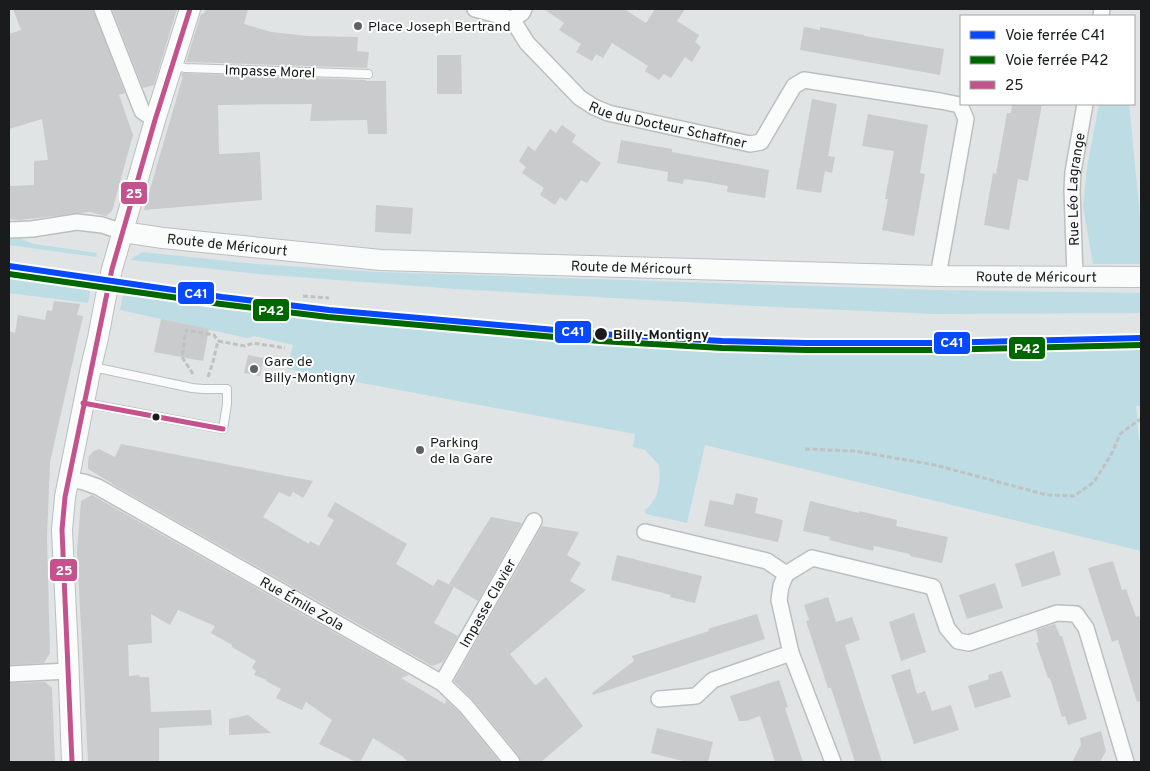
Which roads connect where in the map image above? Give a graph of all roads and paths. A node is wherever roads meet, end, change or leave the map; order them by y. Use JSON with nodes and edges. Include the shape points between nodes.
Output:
{"nodes":[{"id":1,"x":102,"y":9,"type":"edge"},
{"id":2,"x":190,"y":9,"type":"edge"},
{"id":3,"x":475,"y":9,"type":"edge"},
{"id":4,"x":524,"y":9,"type":"edge"},
{"id":5,"x":512,"y":19,"type":"junction"},
{"id":6,"x":173,"y":65,"type":"junction"},
{"id":7,"x":368,"y":74,"type":"dead end"},
{"id":8,"x":1085,"y":105,"type":"edge"},
{"id":9,"x":155,"y":120,"type":"junction"},
{"id":10,"x":9,"y":230,"type":"edge"},
{"id":11,"x":123,"y":232,"type":"junction"},
{"id":12,"x":938,"y":276,"type":"junction"},
{"id":13,"x":1075,"y":277,"type":"junction"},
{"id":14,"x":1141,"y":277,"type":"edge"},
{"id":15,"x":303,"y":296,"type":"dead end"},
{"id":16,"x":329,"y":298,"type":"dead end"},
{"id":17,"x":218,"y":340,"type":"junction"},
{"id":18,"x":285,"y":348,"type":"dead end"},
{"id":19,"x":91,"y":366,"type":"junction"},
{"id":20,"x":203,"y":389,"type":"junction"},
{"id":21,"x":84,"y":403,"type":"junction"},
{"id":22,"x":1140,"y":420,"type":"edge"},
{"id":23,"x":805,"y":449,"type":"dead end"},
{"id":24,"x":68,"y":479,"type":"junction"},
{"id":25,"x":534,"y":521,"type":"dead end"},
{"id":26,"x":645,"y":532,"type":"dead end"},
{"id":27,"x":786,"y":574,"type":"junction"},
{"id":28,"x":791,"y":653,"type":"junction"},
{"id":29,"x":68,"y":670,"type":"junction"},
{"id":30,"x":9,"y":674,"type":"edge"},
{"id":31,"x":442,"y":683,"type":"junction"},
{"id":32,"x":659,"y":699,"type":"dead end"},
{"id":33,"x":72,"y":762,"type":"edge"},
{"id":34,"x":512,"y":762,"type":"edge"},
{"id":35,"x":832,"y":762,"type":"edge"},
{"id":36,"x":1126,"y":762,"type":"edge"}],
"edges":[{"from":1,"to":9,"type":"street","via":[[142,111]]},
{"from":2,"to":6,"type":"street"},
{"from":3,"to":5,"type":"street"},
{"from":4,"to":5,"type":"street"},
{"from":5,"to":12,"type":"street","name":"Rue du Docteur Schaffner","via":[[527,43],[580,98],[594,107],[608,113],[750,144],[761,142],[794,86],[804,80],[960,106],[966,119]]},
{"from":6,"to":7,"type":"lane","name":"Impasse Morel"},
{"from":6,"to":9,"type":"street"},
{"from":8,"to":13,"type":"street","name":"Rue Léo Lagrange","via":[[1073,172]]},
{"from":9,"to":11,"type":"street"},
{"from":10,"to":11,"type":"street","via":[[77,222]]},
{"from":11,"to":12,"type":"street","name":"Route de Méricourt","via":[[381,260]]},
{"from":11,"to":19,"type":"street"},
{"from":12,"to":13,"type":"street","name":"Route de Méricourt"},
{"from":13,"to":14,"type":"street","name":"Route de Méricourt"},
{"from":15,"to":16,"type":"path"},
{"from":17,"to":18,"type":"path","via":[[245,346],[253,343]]},
{"from":17,"to":20,"type":"path","via":[[214,362]]},
{"from":17,"to":20,"type":"path","via":[[214,335],[186,330],[182,357]]},
{"from":19,"to":20,"type":"lane"},
{"from":19,"to":21,"type":"street"},
{"from":20,"to":21,"type":"lane","via":[[226,390],[223,429]]},
{"from":21,"to":24,"type":"street"},
{"from":22,"to":23,"type":"path","via":[[1120,434],[1094,482],[1074,496],[1047,495],[890,458]]},
{"from":24,"to":29,"type":"street","via":[[62,530]]},
{"from":24,"to":31,"type":"street","name":"Rue Émile Zola","via":[[98,487]]},
{"from":25,"to":31,"type":"street","name":"Impasse Clavier"},
{"from":26,"to":27,"type":"street","via":[[767,561]]},
{"from":27,"to":28,"type":"street","via":[[779,600]]},
{"from":27,"to":36,"type":"street","via":[[812,558],[933,587],[947,628],[958,641],[969,643],[1057,613],[1076,614],[1086,628]]},
{"from":28,"to":32,"type":"street","via":[[713,680],[696,696]]},
{"from":28,"to":35,"type":"street"},
{"from":29,"to":30,"type":"street"},
{"from":29,"to":33,"type":"street"},
{"from":31,"to":34,"type":"street","name":"Rue Émile Zola","via":[[466,706]]}]}
